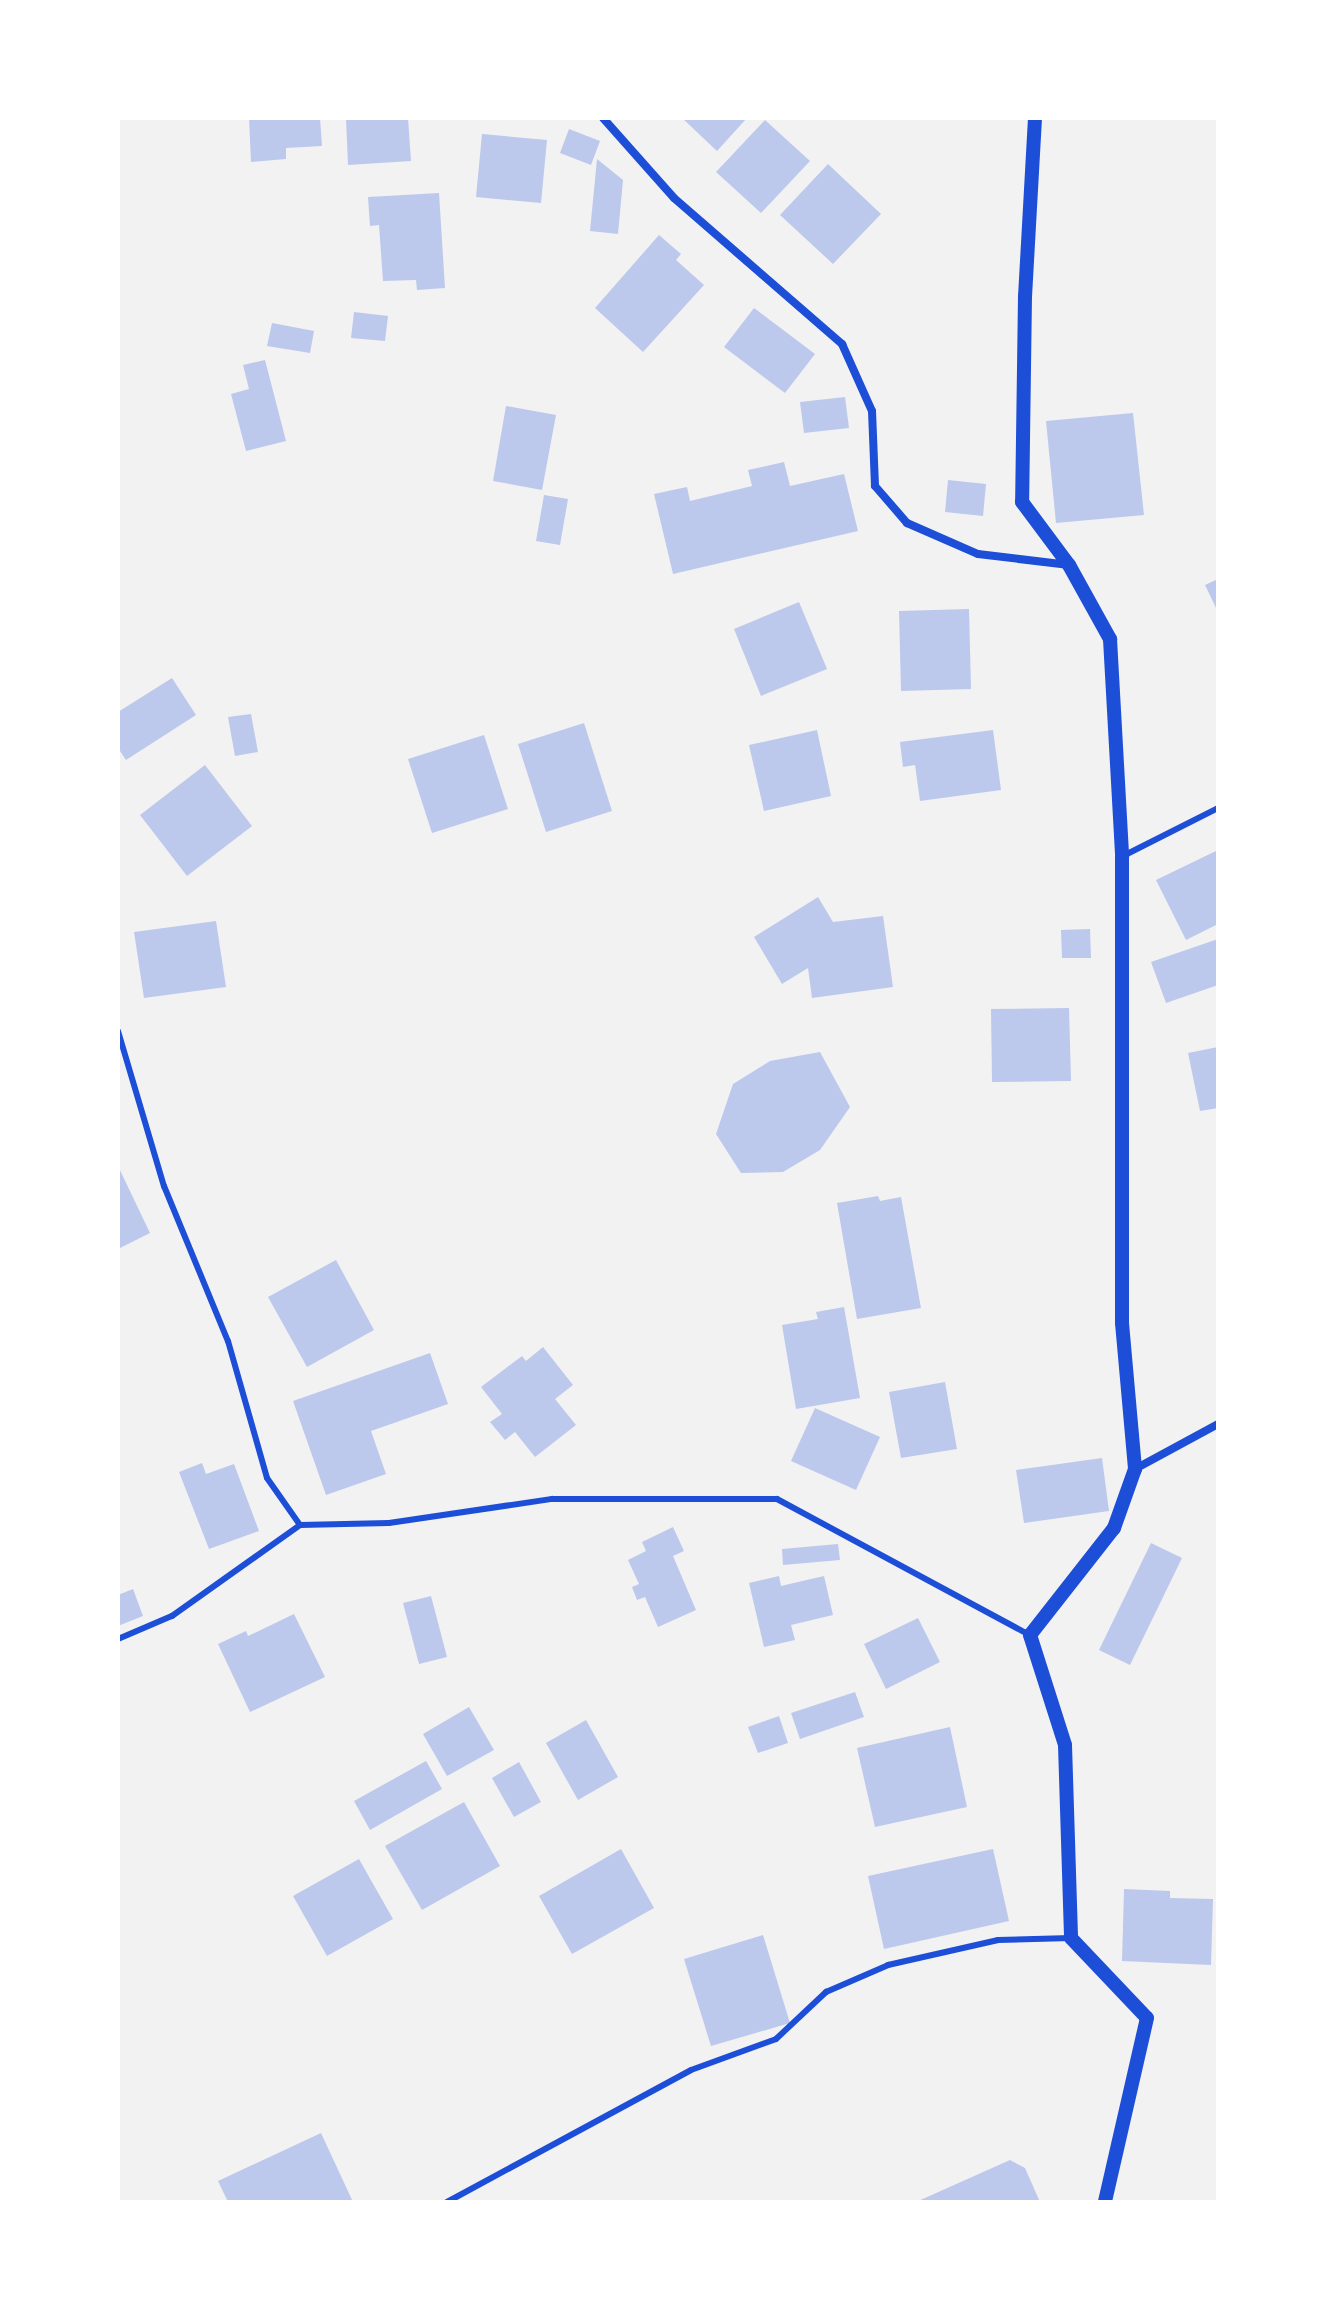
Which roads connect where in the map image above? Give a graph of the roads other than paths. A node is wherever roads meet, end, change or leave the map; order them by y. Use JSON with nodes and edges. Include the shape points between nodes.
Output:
{"nodes":[{"id":1,"x":603,"y":118,"type":"edge"},
{"id":2,"x":1035,"y":118,"type":"edge"},
{"id":3,"x":1069,"y":565,"type":"junction"},
{"id":4,"x":1218,"y":808,"type":"edge"},
{"id":5,"x":1122,"y":857,"type":"junction"},
{"id":6,"x":118,"y":1031,"type":"edge"},
{"id":7,"x":1218,"y":1424,"type":"edge"},
{"id":8,"x":1135,"y":1469,"type":"junction"},
{"id":9,"x":300,"y":1525,"type":"junction"},
{"id":10,"x":1030,"y":1635,"type":"junction"},
{"id":11,"x":118,"y":1639,"type":"edge"},
{"id":12,"x":1071,"y":1938,"type":"junction"},
{"id":13,"x":447,"y":2202,"type":"edge"},
{"id":14,"x":1105,"y":2202,"type":"edge"}],
"edges":[{"from":1,"to":3,"type":"street","via":[[674,198],[842,344],[872,411],[875,486],[907,523],[978,554]]},
{"from":2,"to":3,"type":"street","via":[[1022,502]]},
{"from":3,"to":5,"type":"street","via":[[1110,639]]},
{"from":4,"to":5,"type":"lane"},
{"from":5,"to":8,"type":"street","via":[[1122,1323]]},
{"from":6,"to":9,"type":"lane","via":[[164,1186],[228,1341],[267,1478]]},
{"from":7,"to":8,"type":"street"},
{"from":8,"to":10,"type":"street","via":[[1114,1528]]},
{"from":9,"to":10,"type":"lane","via":[[389,1523],[552,1499],[777,1499]]},
{"from":9,"to":11,"type":"lane","via":[[172,1616]]},
{"from":10,"to":12,"type":"street","via":[[1065,1745]]},
{"from":12,"to":13,"type":"lane","via":[[998,1940],[888,1965],[826,1992],[776,2039],[691,2070]]},
{"from":12,"to":14,"type":"street","via":[[1147,2018]]}]}
